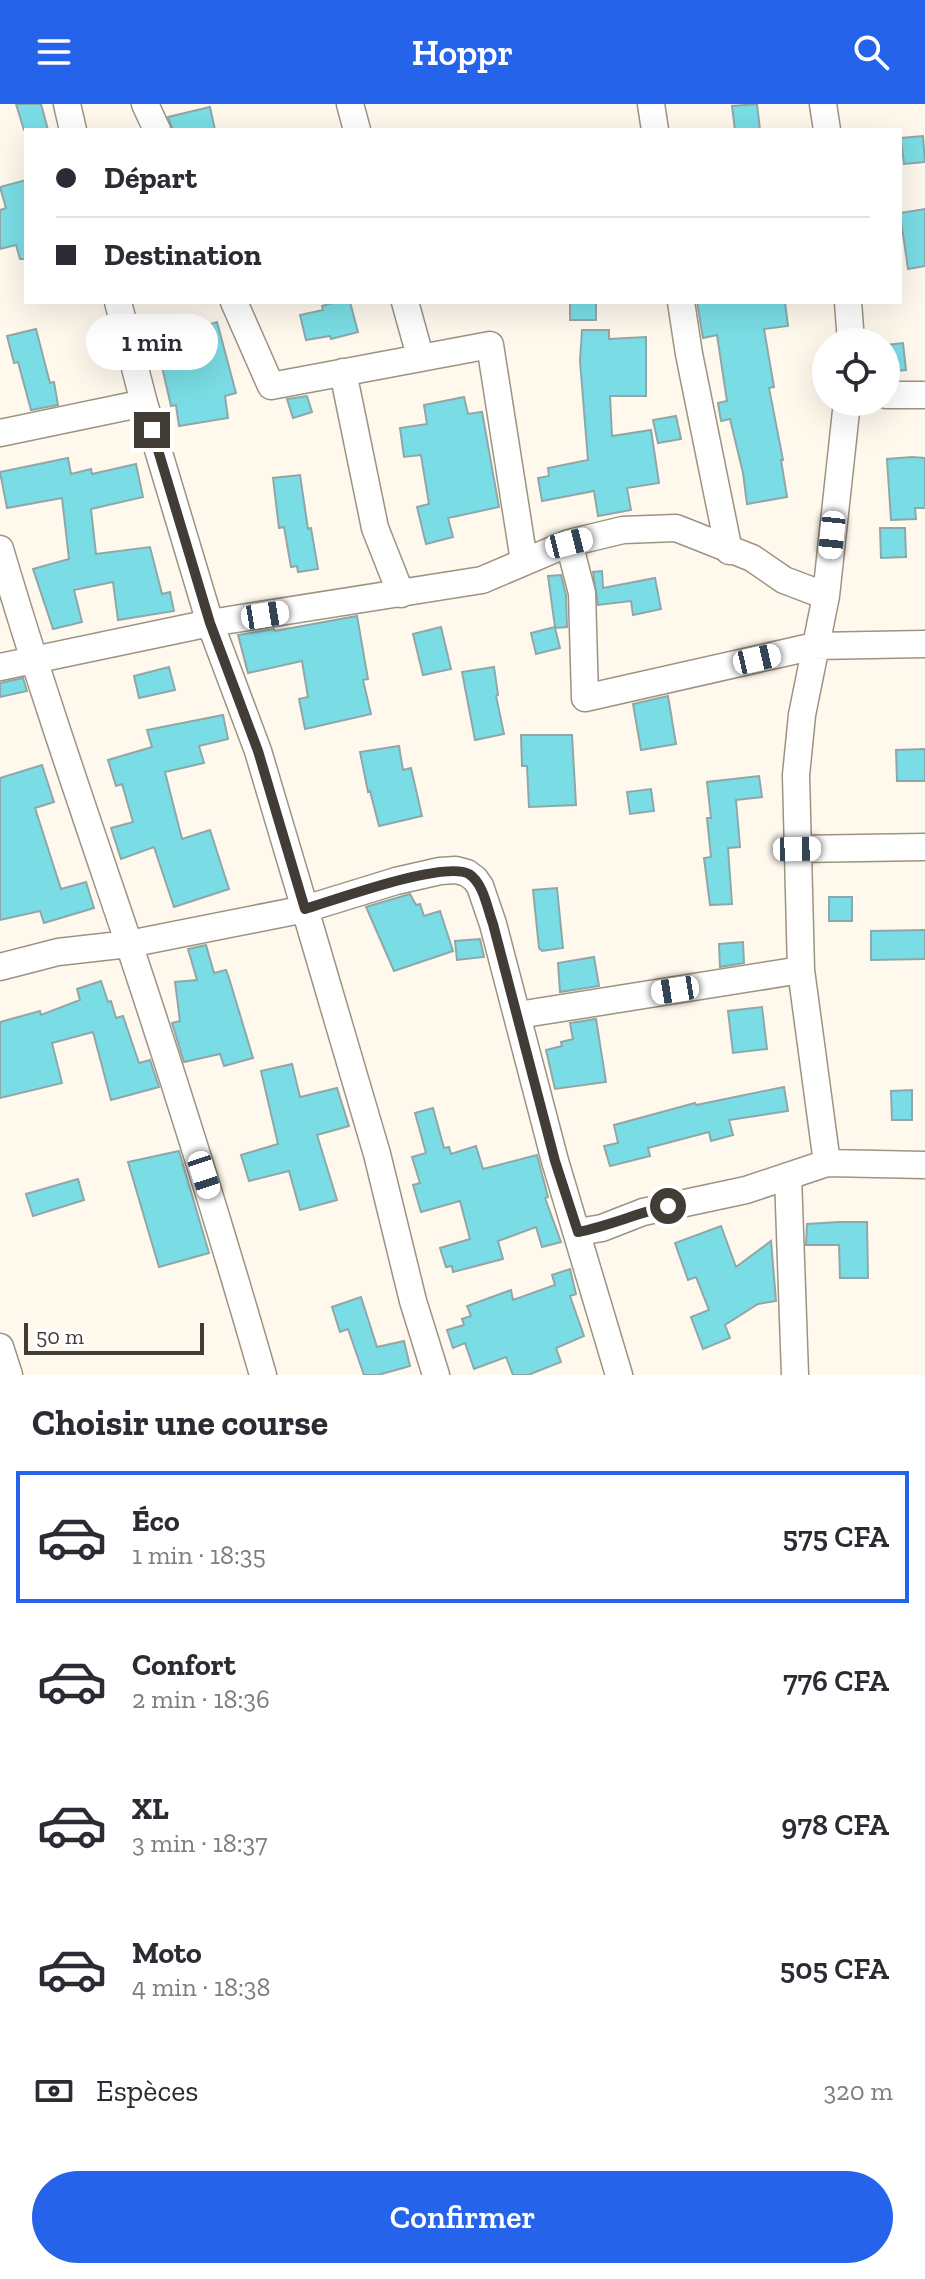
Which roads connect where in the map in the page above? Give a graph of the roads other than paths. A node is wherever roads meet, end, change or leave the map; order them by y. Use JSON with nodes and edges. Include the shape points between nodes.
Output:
{"nodes":[{"id":1,"x":67,"y":104,"type":"edge"},
{"id":2,"x":145,"y":104,"type":"edge"},
{"id":3,"x":350,"y":104,"type":"edge"},
{"id":4,"x":651,"y":104,"type":"edge"},
{"id":5,"x":823,"y":104,"type":"edge"},
{"id":6,"x":73,"y":128,"type":"edge"},
{"id":7,"x":156,"y":128,"type":"edge"},
{"id":8,"x":356,"y":128,"type":"edge"},
{"id":9,"x":655,"y":128,"type":"edge"},
{"id":10,"x":827,"y":128,"type":"edge"},
{"id":11,"x":119,"y":304,"type":"edge"},
{"id":12,"x":235,"y":304,"type":"edge"},
{"id":13,"x":406,"y":304,"type":"edge"},
{"id":14,"x":681,"y":304,"type":"edge"},
{"id":15,"x":848,"y":304,"type":"edge"},
{"id":16,"x":850,"y":328,"type":"edge"},
{"id":17,"x":420,"y":356,"type":"junction"},
{"id":18,"x":343,"y":372,"type":"junction"},
{"id":19,"x":900,"y":395,"type":"edge"},
{"id":20,"x":925,"y":395,"type":"edge"},
{"id":21,"x":144,"y":403,"type":"junction"},
{"id":22,"x":845,"y":416,"type":"edge"},
{"id":23,"x":0,"y":433,"type":"edge"},
{"id":24,"x":569,"y":543,"type":"junction"},
{"id":25,"x":0,"y":549,"type":"edge"},
{"id":26,"x":729,"y":551,"type":"junction"},
{"id":27,"x":524,"y":561,"type":"junction"},
{"id":28,"x":401,"y":594,"type":"junction"},
{"id":29,"x":826,"y":596,"type":"junction"},
{"id":30,"x":210,"y":623,"type":"junction"},
{"id":31,"x":925,"y":644,"type":"edge"},
{"id":32,"x":815,"y":646,"type":"junction"},
{"id":33,"x":33,"y":661,"type":"junction"},
{"id":34,"x":0,"y":667,"type":"edge"},
{"id":35,"x":925,"y":847,"type":"edge"},
{"id":36,"x":797,"y":849,"type":"junction"},
{"id":37,"x":305,"y":909,"type":"junction"},
{"id":38,"x":129,"y":944,"type":"junction"},
{"id":39,"x":0,"y":967,"type":"edge"},
{"id":40,"x":801,"y":970,"type":"junction"},
{"id":41,"x":518,"y":1015,"type":"junction"},
{"id":42,"x":827,"y":1163,"type":"junction"},
{"id":43,"x":925,"y":1165,"type":"edge"},
{"id":44,"x":788,"y":1176,"type":"junction"},
{"id":45,"x":578,"y":1232,"type":"junction"},
{"id":46,"x":0,"y":1347,"type":"edge"},
{"id":47,"x":9,"y":1375,"type":"edge"},
{"id":48,"x":263,"y":1375,"type":"edge"},
{"id":49,"x":436,"y":1375,"type":"edge"},
{"id":50,"x":619,"y":1375,"type":"edge"},
{"id":51,"x":795,"y":1375,"type":"edge"}],
"edges":[{"from":1,"to":6,"type":"street"},
{"from":2,"to":7,"type":"street"},
{"from":3,"to":8,"type":"street"},
{"from":4,"to":9,"type":"street"},
{"from":5,"to":10,"type":"street"},
{"from":11,"to":21,"type":"street"},
{"from":12,"to":18,"type":"street","via":[[271,386]]},
{"from":13,"to":17,"type":"street"},
{"from":14,"to":26,"type":"street"},
{"from":15,"to":16,"type":"street"},
{"from":17,"to":18,"type":"street"},
{"from":17,"to":27,"type":"street","via":[[490,345]]},
{"from":18,"to":28,"type":"street","via":[[375,528]]},
{"from":19,"to":20,"type":"street"},
{"from":21,"to":23,"type":"street"},
{"from":21,"to":30,"type":"street"},
{"from":22,"to":29,"type":"street"},
{"from":24,"to":26,"type":"street","via":[[623,530],[676,528]]},
{"from":24,"to":27,"type":"street"},
{"from":24,"to":32,"type":"street","via":[[582,593],[585,698]]},
{"from":25,"to":33,"type":"street"},
{"from":26,"to":29,"type":"street"},
{"from":27,"to":28,"type":"street","via":[[482,580]]},
{"from":28,"to":30,"type":"street"},
{"from":29,"to":32,"type":"street"},
{"from":30,"to":33,"type":"street"},
{"from":30,"to":37,"type":"street","via":[[258,751]]},
{"from":31,"to":32,"type":"street"},
{"from":32,"to":36,"type":"street","via":[[796,775]]},
{"from":33,"to":34,"type":"street"},
{"from":33,"to":38,"type":"street"},
{"from":35,"to":36,"type":"street"},
{"from":36,"to":40,"type":"street"},
{"from":37,"to":38,"type":"street"},
{"from":37,"to":41,"type":"street","via":[[440,871],[467,873],[480,886]]},
{"from":37,"to":49,"type":"street"},
{"from":38,"to":39,"type":"street","via":[[58,952]]},
{"from":38,"to":48,"type":"street"},
{"from":40,"to":41,"type":"street"},
{"from":40,"to":42,"type":"street"},
{"from":41,"to":45,"type":"street"},
{"from":42,"to":43,"type":"street"},
{"from":42,"to":44,"type":"street"},
{"from":44,"to":45,"type":"street"},
{"from":44,"to":51,"type":"street"},
{"from":45,"to":50,"type":"street"},
{"from":46,"to":47,"type":"street"}]}
